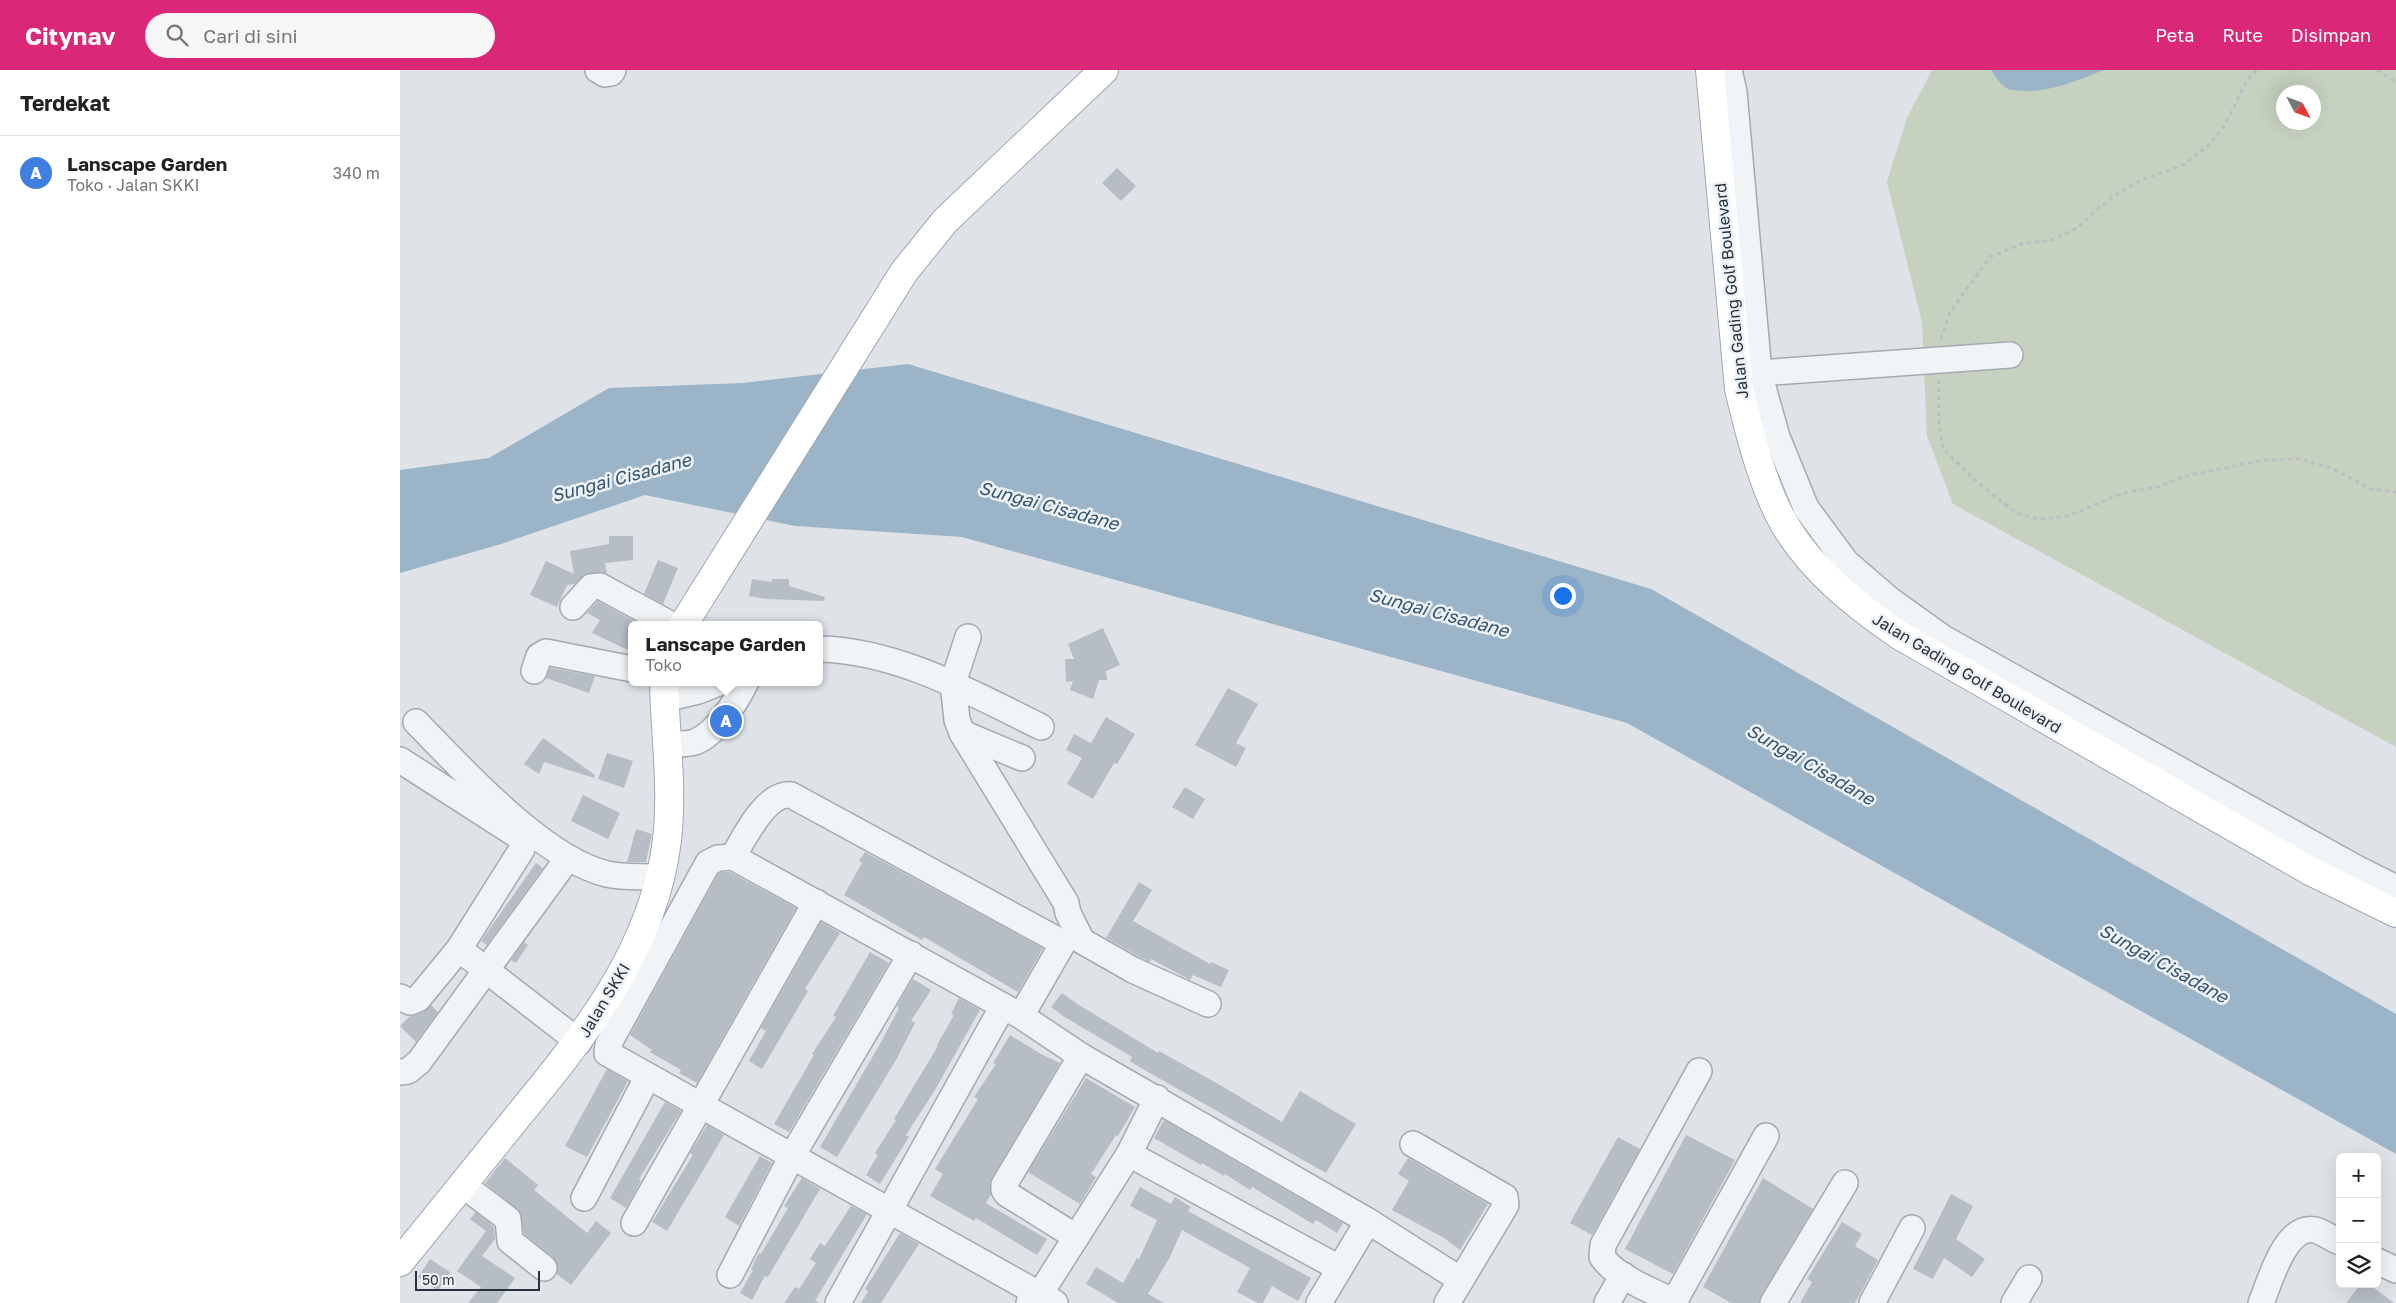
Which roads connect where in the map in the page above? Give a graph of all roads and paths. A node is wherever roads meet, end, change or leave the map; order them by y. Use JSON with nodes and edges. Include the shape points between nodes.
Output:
{"nodes":[{"id":1,"x":598,"y":70,"type":"edge"},
{"id":2,"x":613,"y":70,"type":"edge"},
{"id":3,"x":1104,"y":70,"type":"edge"},
{"id":4,"x":1710,"y":70,"type":"edge"},
{"id":5,"x":1729,"y":70,"type":"edge"},
{"id":6,"x":2257,"y":70,"type":"edge"},
{"id":7,"x":2377,"y":70,"type":"edge"},
{"id":8,"x":2396,"y":82,"type":"edge"},
{"id":9,"x":1941,"y":339,"type":"dead end"},
{"id":10,"x":2010,"y":355,"type":"dead end"},
{"id":11,"x":1759,"y":373,"type":"junction"},
{"id":12,"x":1939,"y":379,"type":"dead end"},
{"id":13,"x":2396,"y":492,"type":"edge"},
{"id":14,"x":572,"y":608,"type":"dead end"},
{"id":15,"x":679,"y":621,"type":"edge"},
{"id":16,"x":682,"y":621,"type":"edge"},
{"id":17,"x":968,"y":637,"type":"dead end"},
{"id":18,"x":823,"y":649,"type":"edge"},
{"id":19,"x":628,"y":669,"type":"edge"},
{"id":20,"x":534,"y":671,"type":"dead end"},
{"id":21,"x":953,"y":683,"type":"junction"},
{"id":22,"x":711,"y":686,"type":"edge"},
{"id":23,"x":743,"y":686,"type":"edge"},
{"id":24,"x":664,"y":690,"type":"edge"},
{"id":25,"x":416,"y":722,"type":"dead end"},
{"id":26,"x":1041,"y":727,"type":"dead end"},
{"id":27,"x":962,"y":733,"type":"junction"},
{"id":28,"x":667,"y":744,"type":"junction"},
{"id":29,"x":1022,"y":758,"type":"dead end"},
{"id":30,"x":400,"y":760,"type":"edge"},
{"id":31,"x":568,"y":858,"type":"junction"},
{"id":32,"x":733,"y":858,"type":"junction"},
{"id":33,"x":660,"y":877,"type":"junction"},
{"id":34,"x":2396,"y":888,"type":"edge"},
{"id":35,"x":816,"y":902,"type":"junction"},
{"id":36,"x":2396,"y":913,"type":"edge"},
{"id":37,"x":459,"y":949,"type":"junction"},
{"id":38,"x":911,"y":954,"type":"junction"},
{"id":39,"x":487,"y":970,"type":"junction"},
{"id":40,"x":400,"y":997,"type":"edge"},
{"id":41,"x":1208,"y":1004,"type":"dead end"},
{"id":42,"x":1012,"y":1011,"type":"junction"},
{"id":43,"x":579,"y":1042,"type":"junction"},
{"id":44,"x":1081,"y":1056,"type":"junction"},
{"id":45,"x":400,"y":1072,"type":"edge"},
{"id":46,"x":1699,"y":1072,"type":"dead end"},
{"id":47,"x":648,"y":1076,"type":"junction"},
{"id":48,"x":1157,"y":1098,"type":"junction"},
{"id":49,"x":702,"y":1106,"type":"junction"},
{"id":50,"x":1766,"y":1136,"type":"dead end"},
{"id":51,"x":1413,"y":1144,"type":"dead end"},
{"id":52,"x":1129,"y":1154,"type":"junction"},
{"id":53,"x":792,"y":1156,"type":"junction"},
{"id":54,"x":1845,"y":1183,"type":"dead end"},
{"id":55,"x":463,"y":1185,"type":"junction"},
{"id":56,"x":584,"y":1198,"type":"dead end"},
{"id":57,"x":890,"y":1211,"type":"junction"},
{"id":58,"x":1368,"y":1222,"type":"junction"},
{"id":59,"x":634,"y":1223,"type":"dead end"},
{"id":60,"x":1912,"y":1228,"type":"dead end"},
{"id":61,"x":1076,"y":1238,"type":"junction"},
{"id":62,"x":2336,"y":1240,"type":"edge"},
{"id":63,"x":400,"y":1262,"type":"edge"},
{"id":64,"x":2381,"y":1263,"type":"edge"},
{"id":65,"x":544,"y":1268,"type":"dead end"},
{"id":66,"x":1339,"y":1268,"type":"junction"},
{"id":67,"x":2396,"y":1270,"type":"edge"},
{"id":68,"x":730,"y":1275,"type":"dead end"},
{"id":69,"x":1623,"y":1275,"type":"junction"},
{"id":70,"x":2029,"y":1278,"type":"dead end"},
{"id":71,"x":1461,"y":1280,"type":"junction"},
{"id":72,"x":1042,"y":1300,"type":"edge"},
{"id":73,"x":1675,"y":1302,"type":"edge"},
{"id":74,"x":838,"y":1303,"type":"edge"},
{"id":75,"x":1319,"y":1303,"type":"edge"},
{"id":76,"x":1448,"y":1303,"type":"edge"},
{"id":77,"x":1607,"y":1303,"type":"edge"},
{"id":78,"x":1773,"y":1303,"type":"edge"},
{"id":79,"x":1872,"y":1303,"type":"edge"},
{"id":80,"x":2014,"y":1303,"type":"edge"},
{"id":81,"x":2261,"y":1303,"type":"edge"}],
"edges":[{"from":1,"to":2,"type":"street","via":[[606,74]]},
{"from":3,"to":16,"type":"main road","via":[[945,221],[904,272]]},
{"from":4,"to":36,"type":"main road","name":"Jalan Gading Golf Boulevard","via":[[1739,389],[1750,437],[1785,525],[1812,561],[1870,615],[1899,635],[2302,866]]},
{"from":5,"to":11,"type":"street","name":"Jalan Gading Golf Boulevard","via":[[1734,92]]},
{"from":6,"to":9,"type":"path","via":[[2246,82],[2225,125],[2209,145],[2181,166],[2141,180],[2112,197],[2077,228],[2052,240],[2021,244],[1990,257],[1950,312]]},
{"from":7,"to":8,"type":"path"},
{"from":10,"to":11,"type":"street"},
{"from":11,"to":34,"type":"street","name":"Jalan Gading Golf Boulevard","via":[[1777,437],[1806,508],[1846,562],[1890,600],[1943,638]]},
{"from":12,"to":13,"type":"path","via":[[1938,421],[1943,449],[2016,513],[2039,519],[2068,516],[2123,493],[2158,487],[2185,476],[2264,460],[2300,459],[2331,468],[2371,489]]},
{"from":14,"to":15,"type":"street","via":[[591,587],[600,586]]},
{"from":17,"to":21,"type":"street"},
{"from":18,"to":21,"type":"street","via":[[863,654]]},
{"from":19,"to":20,"type":"street","via":[[546,652],[539,656]]},
{"from":21,"to":26,"type":"street"},
{"from":21,"to":27,"type":"street"},
{"from":22,"to":24,"type":"street","via":[[698,691]]},
{"from":23,"to":28,"type":"street","via":[[722,719],[696,742]]},
{"from":24,"to":28,"type":"main road","name":"Jalan SKKI"},
{"from":25,"to":31,"type":"street","via":[[523,827]]},
{"from":27,"to":29,"type":"street"},
{"from":27,"to":41,"type":"street","via":[[1066,903],[1082,941],[1133,970]]},
{"from":28,"to":33,"type":"main road","name":"Jalan SKKI","via":[[671,797]]},
{"from":30,"to":37,"type":"street","via":[[520,837],[524,843]]},
{"from":31,"to":33,"type":"street","via":[[608,875]]},
{"from":31,"to":39,"type":"street"},
{"from":32,"to":35,"type":"street"},
{"from":32,"to":42,"type":"street","via":[[754,822],[775,798],[791,794],[1063,943]]},
{"from":32,"to":47,"type":"street","via":[[718,858],[708,863],[608,1045],[607,1053],[613,1058]]},
{"from":33,"to":43,"type":"main road","name":"Jalan SKKI","via":[[635,947],[618,981]]},
{"from":35,"to":38,"type":"street"},
{"from":35,"to":49,"type":"street"},
{"from":37,"to":39,"type":"street"},
{"from":37,"to":40,"type":"street","via":[[418,999],[410,1002]]},
{"from":38,"to":42,"type":"street"},
{"from":38,"to":53,"type":"street"},
{"from":39,"to":43,"type":"street"},
{"from":39,"to":45,"type":"street","via":[[419,1062],[408,1071]]},
{"from":42,"to":44,"type":"street"},
{"from":42,"to":57,"type":"street"},
{"from":43,"to":55,"type":"main road","name":"Jalan SKKI"},
{"from":44,"to":48,"type":"street"},
{"from":44,"to":61,"type":"street","via":[[1004,1185],[1007,1194]]},
{"from":46,"to":69,"type":"street","via":[[1603,1245],[1602,1257]]},
{"from":47,"to":49,"type":"street"},
{"from":47,"to":56,"type":"street"},
{"from":48,"to":52,"type":"street"},
{"from":48,"to":58,"type":"street"},
{"from":49,"to":53,"type":"street"},
{"from":49,"to":59,"type":"street"},
{"from":50,"to":73,"type":"street"},
{"from":51,"to":71,"type":"street","via":[[1505,1198],[1506,1205]]},
{"from":52,"to":61,"type":"street"},
{"from":52,"to":66,"type":"street"},
{"from":53,"to":57,"type":"street"},
{"from":53,"to":68,"type":"street"},
{"from":54,"to":78,"type":"street"},
{"from":55,"to":63,"type":"main road","name":"Jalan SKKI"},
{"from":55,"to":65,"type":"street","via":[[508,1219],[510,1241]]},
{"from":57,"to":72,"type":"street"},
{"from":57,"to":74,"type":"street"},
{"from":58,"to":66,"type":"street"},
{"from":58,"to":71,"type":"street"},
{"from":60,"to":79,"type":"street"},
{"from":61,"to":72,"type":"street"},
{"from":62,"to":81,"type":"street","via":[[2315,1230],[2305,1230],[2296,1235],[2282,1253]]},
{"from":64,"to":67,"type":"street"},
{"from":66,"to":75,"type":"street"},
{"from":69,"to":73,"type":"street"},
{"from":69,"to":77,"type":"street"},
{"from":70,"to":80,"type":"street"},
{"from":71,"to":76,"type":"street"}]}
